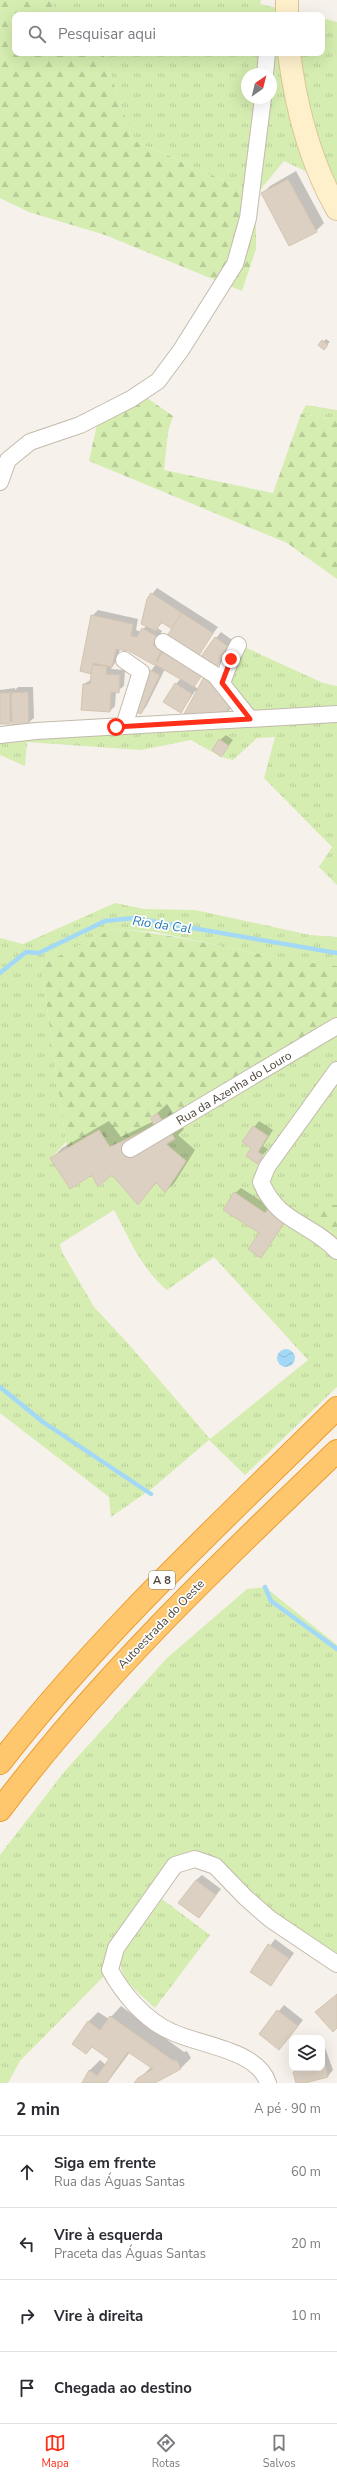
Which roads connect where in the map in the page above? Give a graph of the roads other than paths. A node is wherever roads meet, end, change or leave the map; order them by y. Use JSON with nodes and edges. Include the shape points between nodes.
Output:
{"nodes":[{"id":1,"x":287,"y":0,"type":"edge"},
{"id":2,"x":287,"y":12,"type":"edge"},
{"id":3,"x":268,"y":56,"type":"edge"},
{"id":4,"x":289,"y":56,"type":"edge"},
{"id":5,"x":266,"y":68,"type":"edge"},
{"id":6,"x":261,"y":104,"type":"edge"},
{"id":7,"x":337,"y":209,"type":"edge"},
{"id":8,"x":0,"y":482,"type":"edge"},
{"id":9,"x":163,"y":642,"type":"dead end"},
{"id":10,"x":238,"y":645,"type":"dead end"},
{"id":11,"x":124,"y":660,"type":"dead end"},
{"id":12,"x":222,"y":683,"type":"junction"},
{"id":13,"x":337,"y":714,"type":"edge"},
{"id":14,"x":250,"y":719,"type":"junction"},
{"id":15,"x":124,"y":726,"type":"junction"},
{"id":16,"x":0,"y":736,"type":"edge"},
{"id":17,"x":337,"y":1026,"type":"edge"},
{"id":18,"x":337,"y":1070,"type":"edge"},
{"id":19,"x":130,"y":1149,"type":"dead end"},
{"id":20,"x":337,"y":1251,"type":"edge"},
{"id":21,"x":337,"y":1408,"type":"edge"},
{"id":22,"x":337,"y":1451,"type":"edge"},
{"id":23,"x":0,"y":1763,"type":"edge"},
{"id":24,"x":0,"y":1810,"type":"edge"},
{"id":25,"x":337,"y":1964,"type":"edge"},
{"id":26,"x":268,"y":2083,"type":"edge"}],
"edges":[{"from":1,"to":2,"type":"main road"},
{"from":3,"to":5,"type":"street"},
{"from":4,"to":7,"type":"main road","via":[[293,84],[306,134]]},
{"from":6,"to":8,"type":"street","via":[[248,218],[235,264],[181,350],[158,381],[131,399],[80,425],[30,442],[8,460]]},
{"from":9,"to":12,"type":"street","via":[[215,675]]},
{"from":10,"to":12,"type":"street"},
{"from":11,"to":15,"type":"street","via":[[141,672]]},
{"from":12,"to":14,"type":"street"},
{"from":13,"to":14,"type":"street"},
{"from":14,"to":15,"type":"street"},
{"from":15,"to":16,"type":"street","via":[[36,731]]},
{"from":17,"to":19,"type":"street","name":"Rua da Azenha do Louro"},
{"from":18,"to":20,"type":"street","via":[[267,1166],[261,1182],[267,1196],[282,1213],[326,1239]]},
{"from":21,"to":23,"type":"highway","number":"A 8","via":[[215,1526],[131,1612],[49,1703]]},
{"from":22,"to":24,"type":"highway","name":"Autoestrada do Oeste","number":"A 8","via":[[185,1598],[122,1664],[61,1732]]},
{"from":25,"to":26,"type":"street","via":[[270,1919],[215,1866],[195,1859],[175,1865],[116,1948],[110,1970],[119,1986],[146,2014],[171,2032],[256,2064]]}]}
